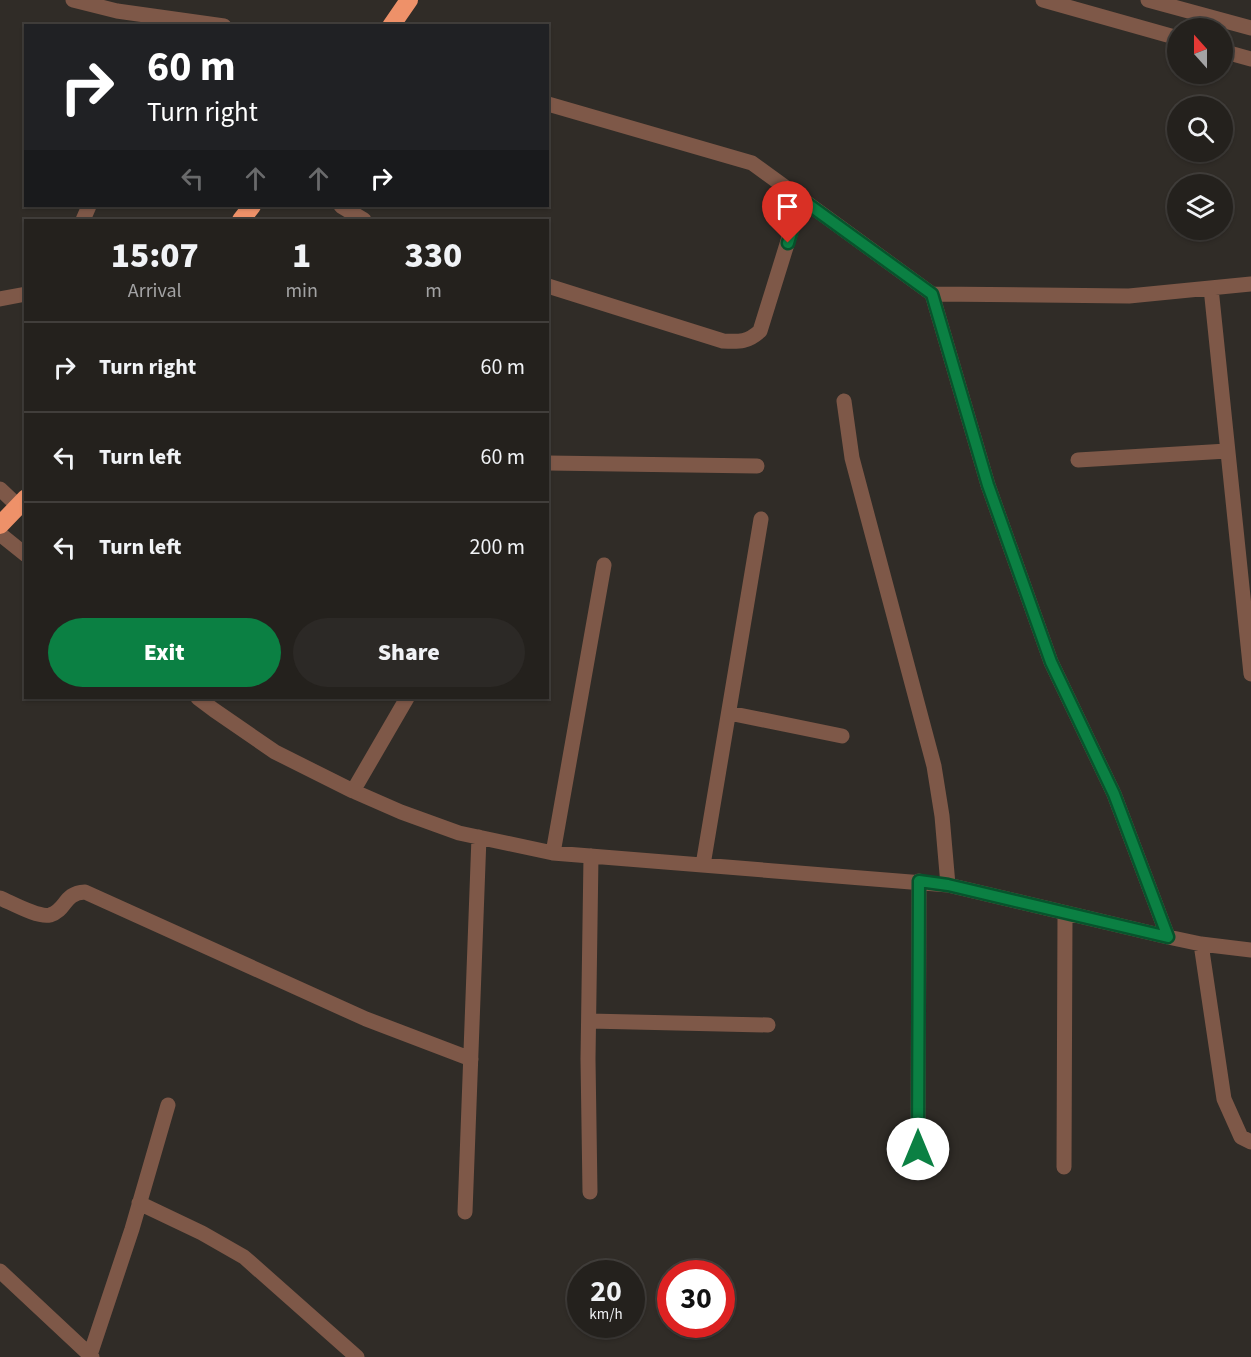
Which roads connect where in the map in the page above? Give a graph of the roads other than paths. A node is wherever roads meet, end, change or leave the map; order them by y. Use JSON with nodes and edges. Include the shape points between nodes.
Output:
{"nodes":[{"id":1,"x":73,"y":0,"type":"edge"},
{"id":2,"x":409,"y":0,"type":"edge"},
{"id":3,"x":1043,"y":0,"type":"edge"},
{"id":4,"x":1148,"y":0,"type":"edge"},
{"id":5,"x":145,"y":20,"type":"edge"},
{"id":6,"x":198,"y":24,"type":"edge"},
{"id":7,"x":392,"y":24,"type":"edge"},
{"id":8,"x":1251,"y":28,"type":"edge"},
{"id":9,"x":1167,"y":35,"type":"edge"},
{"id":10,"x":1233,"y":54,"type":"edge"},
{"id":11,"x":1251,"y":58,"type":"edge"},
{"id":12,"x":549,"y":104,"type":"edge"},
{"id":13,"x":801,"y":199,"type":"junction"},
{"id":14,"x":251,"y":207,"type":"edge"},
{"id":15,"x":343,"y":207,"type":"edge"},
{"id":16,"x":242,"y":219,"type":"edge"},
{"id":17,"x":362,"y":219,"type":"edge"},
{"id":18,"x":1251,"y":284,"type":"edge"},
{"id":19,"x":549,"y":286,"type":"edge"},
{"id":20,"x":1211,"y":288,"type":"junction"},
{"id":21,"x":24,"y":294,"type":"edge"},
{"id":22,"x":932,"y":294,"type":"junction"},
{"id":23,"x":0,"y":299,"type":"edge"},
{"id":24,"x":844,"y":401,"type":"dead end"},
{"id":25,"x":1227,"y":451,"type":"junction"},
{"id":26,"x":1078,"y":460,"type":"dead end"},
{"id":27,"x":549,"y":463,"type":"edge"},
{"id":28,"x":757,"y":466,"type":"dead end"},
{"id":29,"x":0,"y":489,"type":"edge"},
{"id":30,"x":22,"y":502,"type":"edge"},
{"id":31,"x":761,"y":519,"type":"dead end"},
{"id":32,"x":0,"y":525,"type":"edge"},
{"id":33,"x":0,"y":534,"type":"edge"},
{"id":34,"x":24,"y":553,"type":"edge"},
{"id":35,"x":604,"y":565,"type":"dead end"},
{"id":36,"x":1251,"y":674,"type":"edge"},
{"id":37,"x":199,"y":699,"type":"edge"},
{"id":38,"x":406,"y":699,"type":"edge"},
{"id":39,"x":729,"y":713,"type":"junction"},
{"id":40,"x":842,"y":736,"type":"dead end"},
{"id":41,"x":353,"y":791,"type":"junction"},
{"id":42,"x":479,"y":837,"type":"junction"},
{"id":43,"x":553,"y":853,"type":"junction"},
{"id":44,"x":591,"y":856,"type":"junction"},
{"id":45,"x":703,"y":865,"type":"junction"},
{"id":46,"x":919,"y":881,"type":"junction"},
{"id":47,"x":948,"y":885,"type":"junction"},
{"id":48,"x":0,"y":898,"type":"edge"},
{"id":49,"x":1065,"y":914,"type":"junction"},
{"id":50,"x":1168,"y":937,"type":"junction"},
{"id":51,"x":1201,"y":944,"type":"junction"},
{"id":52,"x":1251,"y":950,"type":"edge"},
{"id":53,"x":589,"y":1021,"type":"junction"},
{"id":54,"x":768,"y":1025,"type":"dead end"},
{"id":55,"x":471,"y":1059,"type":"junction"},
{"id":56,"x":168,"y":1105,"type":"dead end"},
{"id":57,"x":1251,"y":1142,"type":"edge"},
{"id":58,"x":918,"y":1149,"type":"dead end"},
{"id":59,"x":1064,"y":1167,"type":"dead end"},
{"id":60,"x":590,"y":1192,"type":"dead end"},
{"id":61,"x":140,"y":1203,"type":"junction"},
{"id":62,"x":465,"y":1212,"type":"dead end"},
{"id":63,"x":0,"y":1271,"type":"edge"},
{"id":64,"x":91,"y":1356,"type":"edge"},
{"id":65,"x":357,"y":1357,"type":"edge"}],
"edges":[{"from":1,"to":5,"type":"street"},
{"from":2,"to":7,"type":"highway"},
{"from":3,"to":9,"type":"street"},
{"from":4,"to":8,"type":"street"},
{"from":5,"to":6,"type":"street"},
{"from":10,"to":11,"type":"street"},
{"from":12,"to":13,"type":"street","via":[[752,163]]},
{"from":13,"to":19,"type":"street","via":[[760,331],[742,343],[723,341]]},
{"from":13,"to":22,"type":"street"},
{"from":14,"to":16,"type":"highway"},
{"from":15,"to":17,"type":"street"},
{"from":18,"to":20,"type":"street"},
{"from":20,"to":22,"type":"street","via":[[1129,296]]},
{"from":20,"to":25,"type":"street"},
{"from":21,"to":23,"type":"street"},
{"from":22,"to":50,"type":"street","via":[[988,485],[1051,662],[1114,794]]},
{"from":24,"to":47,"type":"street","via":[[852,458],[934,766]]},
{"from":25,"to":26,"type":"street"},
{"from":25,"to":36,"type":"street"},
{"from":27,"to":28,"type":"street"},
{"from":29,"to":30,"type":"street"},
{"from":30,"to":32,"type":"highway"},
{"from":31,"to":39,"type":"street"},
{"from":33,"to":34,"type":"street"},
{"from":35,"to":43,"type":"street"},
{"from":37,"to":41,"type":"street","via":[[275,752]]},
{"from":38,"to":41,"type":"street"},
{"from":39,"to":40,"type":"street"},
{"from":39,"to":45,"type":"street"},
{"from":41,"to":42,"type":"street","via":[[401,812]]},
{"from":42,"to":43,"type":"street"},
{"from":42,"to":55,"type":"street"},
{"from":43,"to":44,"type":"street"},
{"from":44,"to":45,"type":"street"},
{"from":44,"to":53,"type":"street"},
{"from":45,"to":46,"type":"street"},
{"from":46,"to":47,"type":"street"},
{"from":46,"to":58,"type":"street"},
{"from":47,"to":49,"type":"street"},
{"from":48,"to":55,"type":"street","via":[[49,915],[76,892],[85,892],[356,1014]]},
{"from":49,"to":50,"type":"street"},
{"from":49,"to":59,"type":"street"},
{"from":50,"to":51,"type":"street"},
{"from":51,"to":52,"type":"street"},
{"from":51,"to":57,"type":"street","via":[[1224,1099],[1242,1137]]},
{"from":53,"to":54,"type":"street"},
{"from":53,"to":60,"type":"street"},
{"from":55,"to":62,"type":"street"},
{"from":56,"to":61,"type":"street"},
{"from":61,"to":64,"type":"street"},
{"from":61,"to":65,"type":"street","via":[[244,1257]]},
{"from":63,"to":64,"type":"street"}]}
